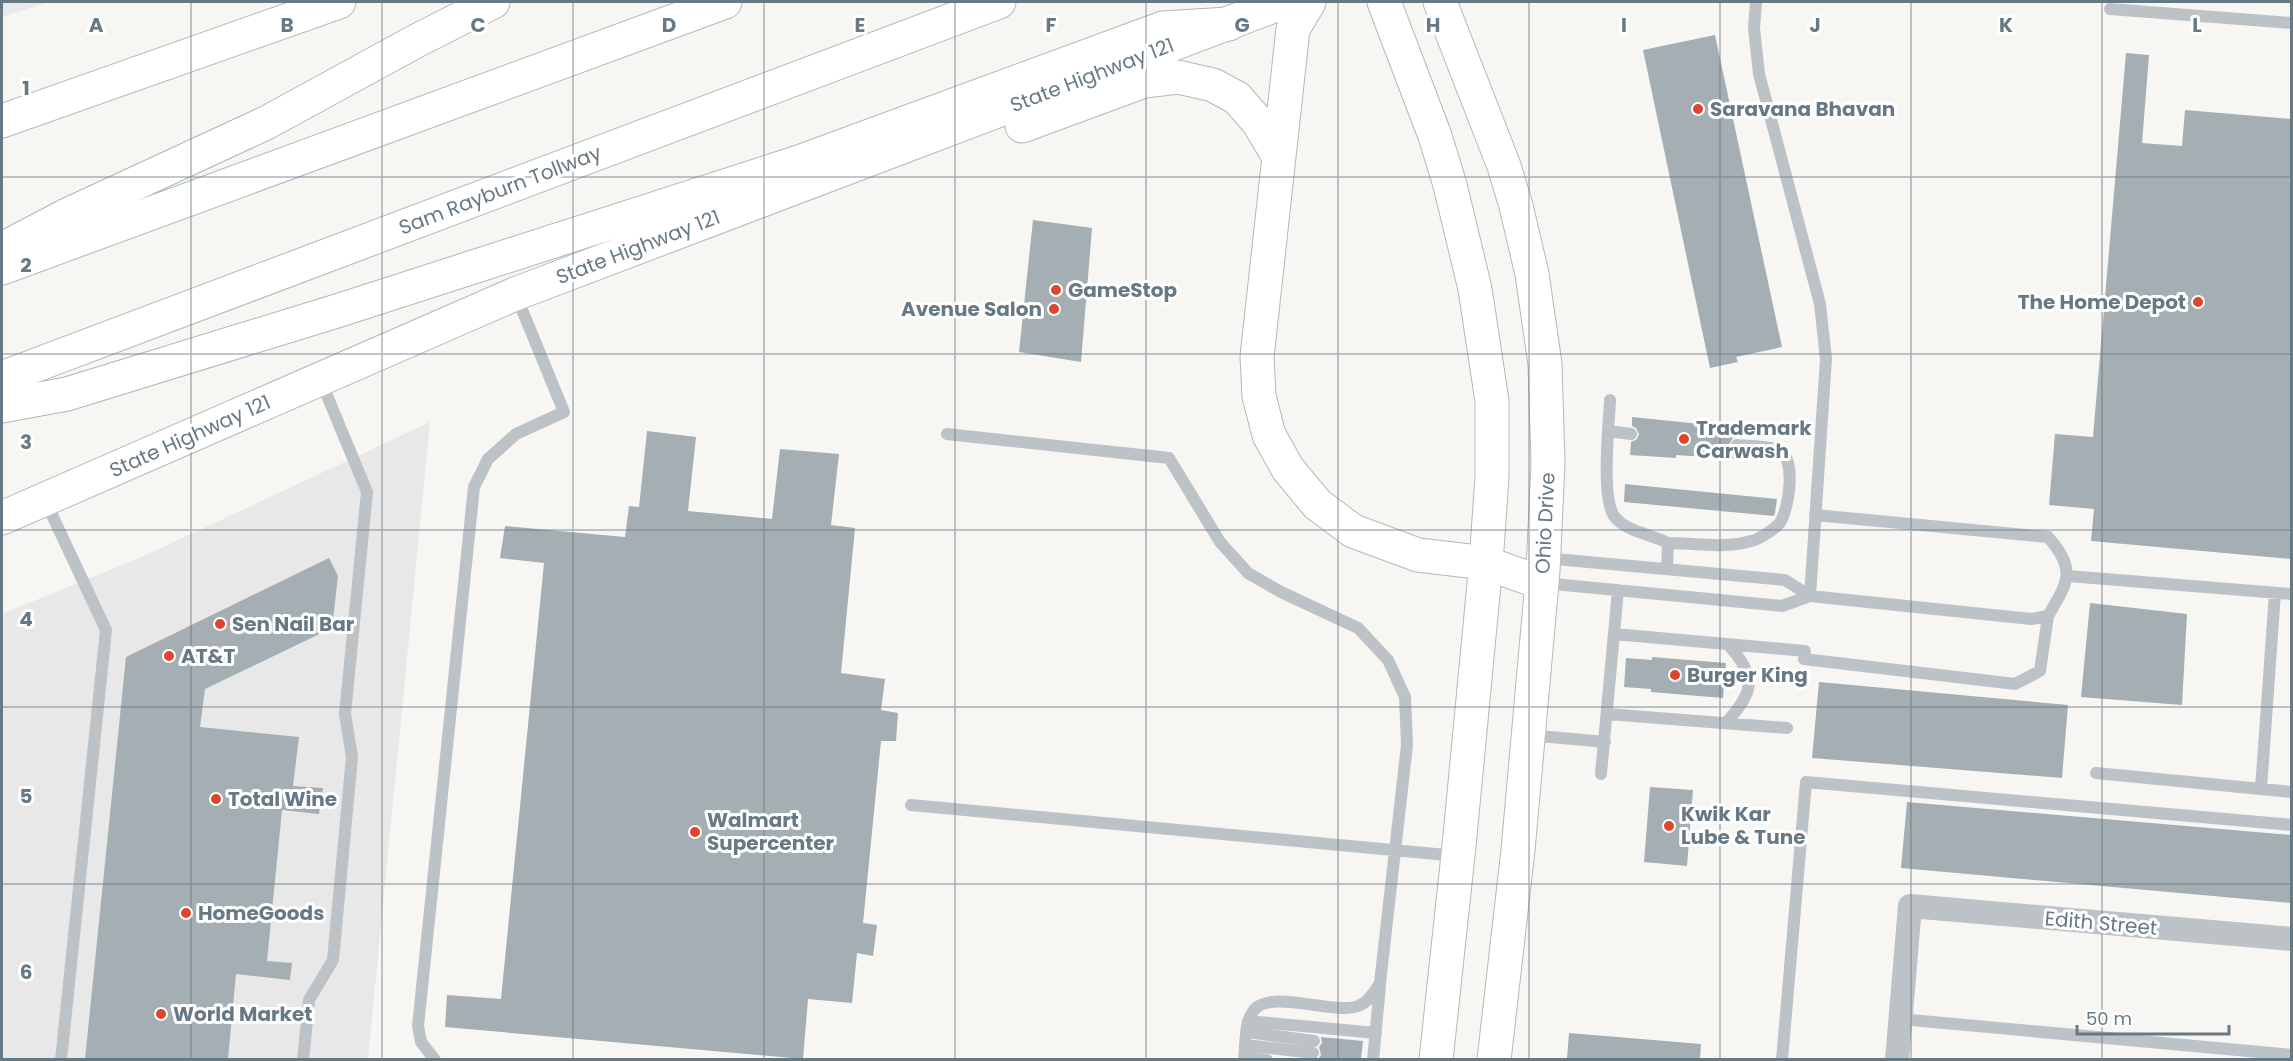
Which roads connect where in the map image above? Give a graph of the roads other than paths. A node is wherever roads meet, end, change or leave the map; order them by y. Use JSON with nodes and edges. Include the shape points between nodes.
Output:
{"nodes":[{"id":1,"x":339,"y":2,"type":"edge"},
{"id":2,"x":493,"y":2,"type":"edge"},
{"id":3,"x":725,"y":2,"type":"edge"},
{"id":4,"x":999,"y":2,"type":"edge"},
{"id":5,"x":1284,"y":2,"type":"edge"},
{"id":6,"x":1309,"y":2,"type":"edge"},
{"id":7,"x":1756,"y":2,"type":"edge"},
{"id":8,"x":1443,"y":8,"type":"edge"},
{"id":9,"x":2110,"y":9,"type":"dead end"},
{"id":10,"x":1390,"y":16,"type":"edge"},
{"id":11,"x":2292,"y":23,"type":"edge"},
{"id":12,"x":1229,"y":24,"type":"junction"},
{"id":13,"x":2,"y":121,"type":"edge"},
{"id":14,"x":1280,"y":158,"type":"junction"},
{"id":15,"x":822,"y":177,"type":"junction"},
{"id":16,"x":2,"y":249,"type":"edge"},
{"id":17,"x":2,"y":268,"type":"edge"},
{"id":18,"x":516,"y":294,"type":"junction"},
{"id":19,"x":2,"y":378,"type":"edge"},
{"id":20,"x":320,"y":379,"type":"junction"},
{"id":21,"x":1610,"y":400,"type":"dead end"},
{"id":22,"x":2,"y":406,"type":"edge"},
{"id":23,"x":1608,"y":431,"type":"junction"},
{"id":24,"x":1631,"y":434,"type":"dead end"},
{"id":25,"x":947,"y":435,"type":"dead end"},
{"id":26,"x":1737,"y":445,"type":"dead end"},
{"id":27,"x":44,"y":499,"type":"junction"},
{"id":28,"x":1815,"y":515,"type":"junction"},
{"id":29,"x":2,"y":518,"type":"edge"},
{"id":30,"x":1668,"y":543,"type":"junction"},
{"id":31,"x":1486,"y":563,"type":"junction"},
{"id":32,"x":1667,"y":569,"type":"junction"},
{"id":33,"x":1542,"y":570,"type":"junction"},
{"id":34,"x":2068,"y":576,"type":"junction"},
{"id":35,"x":1618,"y":590,"type":"junction"},
{"id":36,"x":2275,"y":593,"type":"junction"},
{"id":37,"x":2292,"y":594,"type":"edge"},
{"id":38,"x":1810,"y":596,"type":"junction"},
{"id":39,"x":2048,"y":616,"type":"junction"},
{"id":40,"x":1614,"y":634,"type":"junction"},
{"id":41,"x":1728,"y":644,"type":"junction"},
{"id":42,"x":1607,"y":714,"type":"junction"},
{"id":43,"x":1726,"y":723,"type":"junction"},
{"id":44,"x":1787,"y":728,"type":"dead end"},
{"id":45,"x":1527,"y":735,"type":"junction"},
{"id":46,"x":1605,"y":742,"type":"junction"},
{"id":47,"x":2096,"y":773,"type":"dead end"},
{"id":48,"x":1601,"y":774,"type":"dead end"},
{"id":49,"x":2261,"y":789,"type":"junction"},
{"id":50,"x":2292,"y":792,"type":"edge"},
{"id":51,"x":911,"y":805,"type":"dead end"},
{"id":52,"x":2292,"y":825,"type":"edge"},
{"id":53,"x":1394,"y":851,"type":"junction"},
{"id":54,"x":1458,"y":857,"type":"junction"},
{"id":55,"x":2292,"y":939,"type":"edge"},
{"id":56,"x":1380,"y":983,"type":"junction"},
{"id":57,"x":1900,"y":1019,"type":"junction"},
{"id":58,"x":1247,"y":1027,"type":"junction"},
{"id":59,"x":1376,"y":1033,"type":"junction"},
{"id":60,"x":1245,"y":1054,"type":"edge"},
{"id":61,"x":1369,"y":1054,"type":"edge"},
{"id":62,"x":2292,"y":1055,"type":"edge"},
{"id":63,"x":61,"y":1059,"type":"edge"},
{"id":64,"x":303,"y":1059,"type":"edge"},
{"id":65,"x":435,"y":1059,"type":"edge"},
{"id":66,"x":1265,"y":1059,"type":"edge"},
{"id":67,"x":1436,"y":1059,"type":"edge"},
{"id":68,"x":1494,"y":1059,"type":"edge"},
{"id":69,"x":1782,"y":1059,"type":"edge"},
{"id":70,"x":1897,"y":1059,"type":"edge"}],
"edges":[{"from":1,"to":13,"type":"main road","via":[[287,15]]},
{"from":2,"to":16,"type":"main road","via":[[266,123]]},
{"from":3,"to":17,"type":"main road"},
{"from":4,"to":19,"type":"main road","name":"Sam Rayburn Tollway"},
{"from":5,"to":12,"type":"main road","name":"State Highway 121"},
{"from":6,"to":14,"type":"main road","via":[[1293,29]]},
{"from":7,"to":28,"type":"lane","via":[[1754,28],[1759,74],[1822,316],[1826,359]]},
{"from":8,"to":33,"type":"main road","name":"Ohio Drive","via":[[1504,166],[1532,274],[1547,408]]},
{"from":9,"to":11,"type":"lane"},
{"from":10,"to":31,"type":"main road","via":[[1438,146],[1475,288],[1492,401]]},
{"from":12,"to":15,"type":"main road","name":"State Highway 121"},
{"from":12,"to":22,"type":"main road","via":[[1163,28],[799,162],[67,394]]},
{"from":14,"to":15,"type":"main road","via":[[1258,122],[1237,98],[1213,85],[1178,77],[1144,81],[923,163]]},
{"from":14,"to":31,"type":"main road","via":[[1257,357],[1259,396],[1269,435],[1288,469],[1317,504],[1353,531],[1418,555]]},
{"from":15,"to":18,"type":"main road","name":"State Highway 121"},
{"from":18,"to":20,"type":"main road","name":"State Highway 121"},
{"from":18,"to":65,"type":"lane","via":[[564,412],[516,434],[488,459],[474,487],[418,1026],[421,1042]]},
{"from":20,"to":27,"type":"main road","name":"State Highway 121"},
{"from":20,"to":64,"type":"lane","via":[[368,492],[345,714],[352,757],[333,960],[309,1000]]},
{"from":21,"to":23,"type":"lane"},
{"from":23,"to":24,"type":"lane"},
{"from":23,"to":30,"type":"lane","via":[[1607,493],[1614,515],[1629,528]]},
{"from":25,"to":53,"type":"lane","via":[[1169,458],[1220,542],[1248,573],[1358,628],[1388,660],[1405,697],[1407,745]]},
{"from":26,"to":30,"type":"lane","via":[[1779,450],[1787,459],[1790,481],[1780,523],[1752,541]]},
{"from":27,"to":29,"type":"main road","name":"State Highway 121"},
{"from":27,"to":63,"type":"lane","via":[[106,630]]},
{"from":28,"to":34,"type":"lane","via":[[2048,537],[2059,549]]},
{"from":28,"to":38,"type":"lane"},
{"from":30,"to":32,"type":"lane"},
{"from":31,"to":33,"type":"main road"},
{"from":31,"to":54,"type":"main road"},
{"from":32,"to":33,"type":"lane"},
{"from":32,"to":38,"type":"lane","via":[[1785,580]]},
{"from":33,"to":35,"type":"lane"},
{"from":33,"to":45,"type":"main road","name":"Ohio Drive"},
{"from":34,"to":36,"type":"lane"},
{"from":34,"to":39,"type":"lane"},
{"from":35,"to":38,"type":"lane","via":[[1782,606]]},
{"from":35,"to":40,"type":"lane"},
{"from":36,"to":37,"type":"lane"},
{"from":36,"to":49,"type":"lane"},
{"from":38,"to":39,"type":"lane","via":[[2031,619]]},
{"from":39,"to":41,"type":"lane","via":[[2040,671],[2015,684]]},
{"from":40,"to":41,"type":"lane"},
{"from":40,"to":42,"type":"lane"},
{"from":41,"to":43,"type":"lane","via":[[1742,660],[1749,679],[1745,697]]},
{"from":42,"to":43,"type":"lane"},
{"from":42,"to":46,"type":"lane"},
{"from":43,"to":44,"type":"lane"},
{"from":45,"to":46,"type":"lane"},
{"from":45,"to":68,"type":"main road","name":"Ohio Drive"},
{"from":46,"to":48,"type":"lane"},
{"from":47,"to":49,"type":"lane"},
{"from":49,"to":50,"type":"lane"},
{"from":51,"to":53,"type":"lane"},
{"from":52,"to":69,"type":"lane","via":[[1806,782]]},
{"from":53,"to":54,"type":"lane"},
{"from":53,"to":56,"type":"lane"},
{"from":54,"to":67,"type":"main road"},
{"from":55,"to":57,"type":"street","name":"Edith Street","via":[[1910,906]]},
{"from":56,"to":58,"type":"lane","via":[[1371,997],[1358,1006],[1268,1001],[1254,1008]]},
{"from":56,"to":59,"type":"lane"},
{"from":57,"to":62,"type":"lane"},
{"from":57,"to":70,"type":"street"},
{"from":58,"to":59,"type":"lane"},
{"from":58,"to":60,"type":"lane"},
{"from":58,"to":60,"type":"lane","via":[[1313,1047]]},
{"from":59,"to":61,"type":"lane"},
{"from":60,"to":66,"type":"lane"}]}
